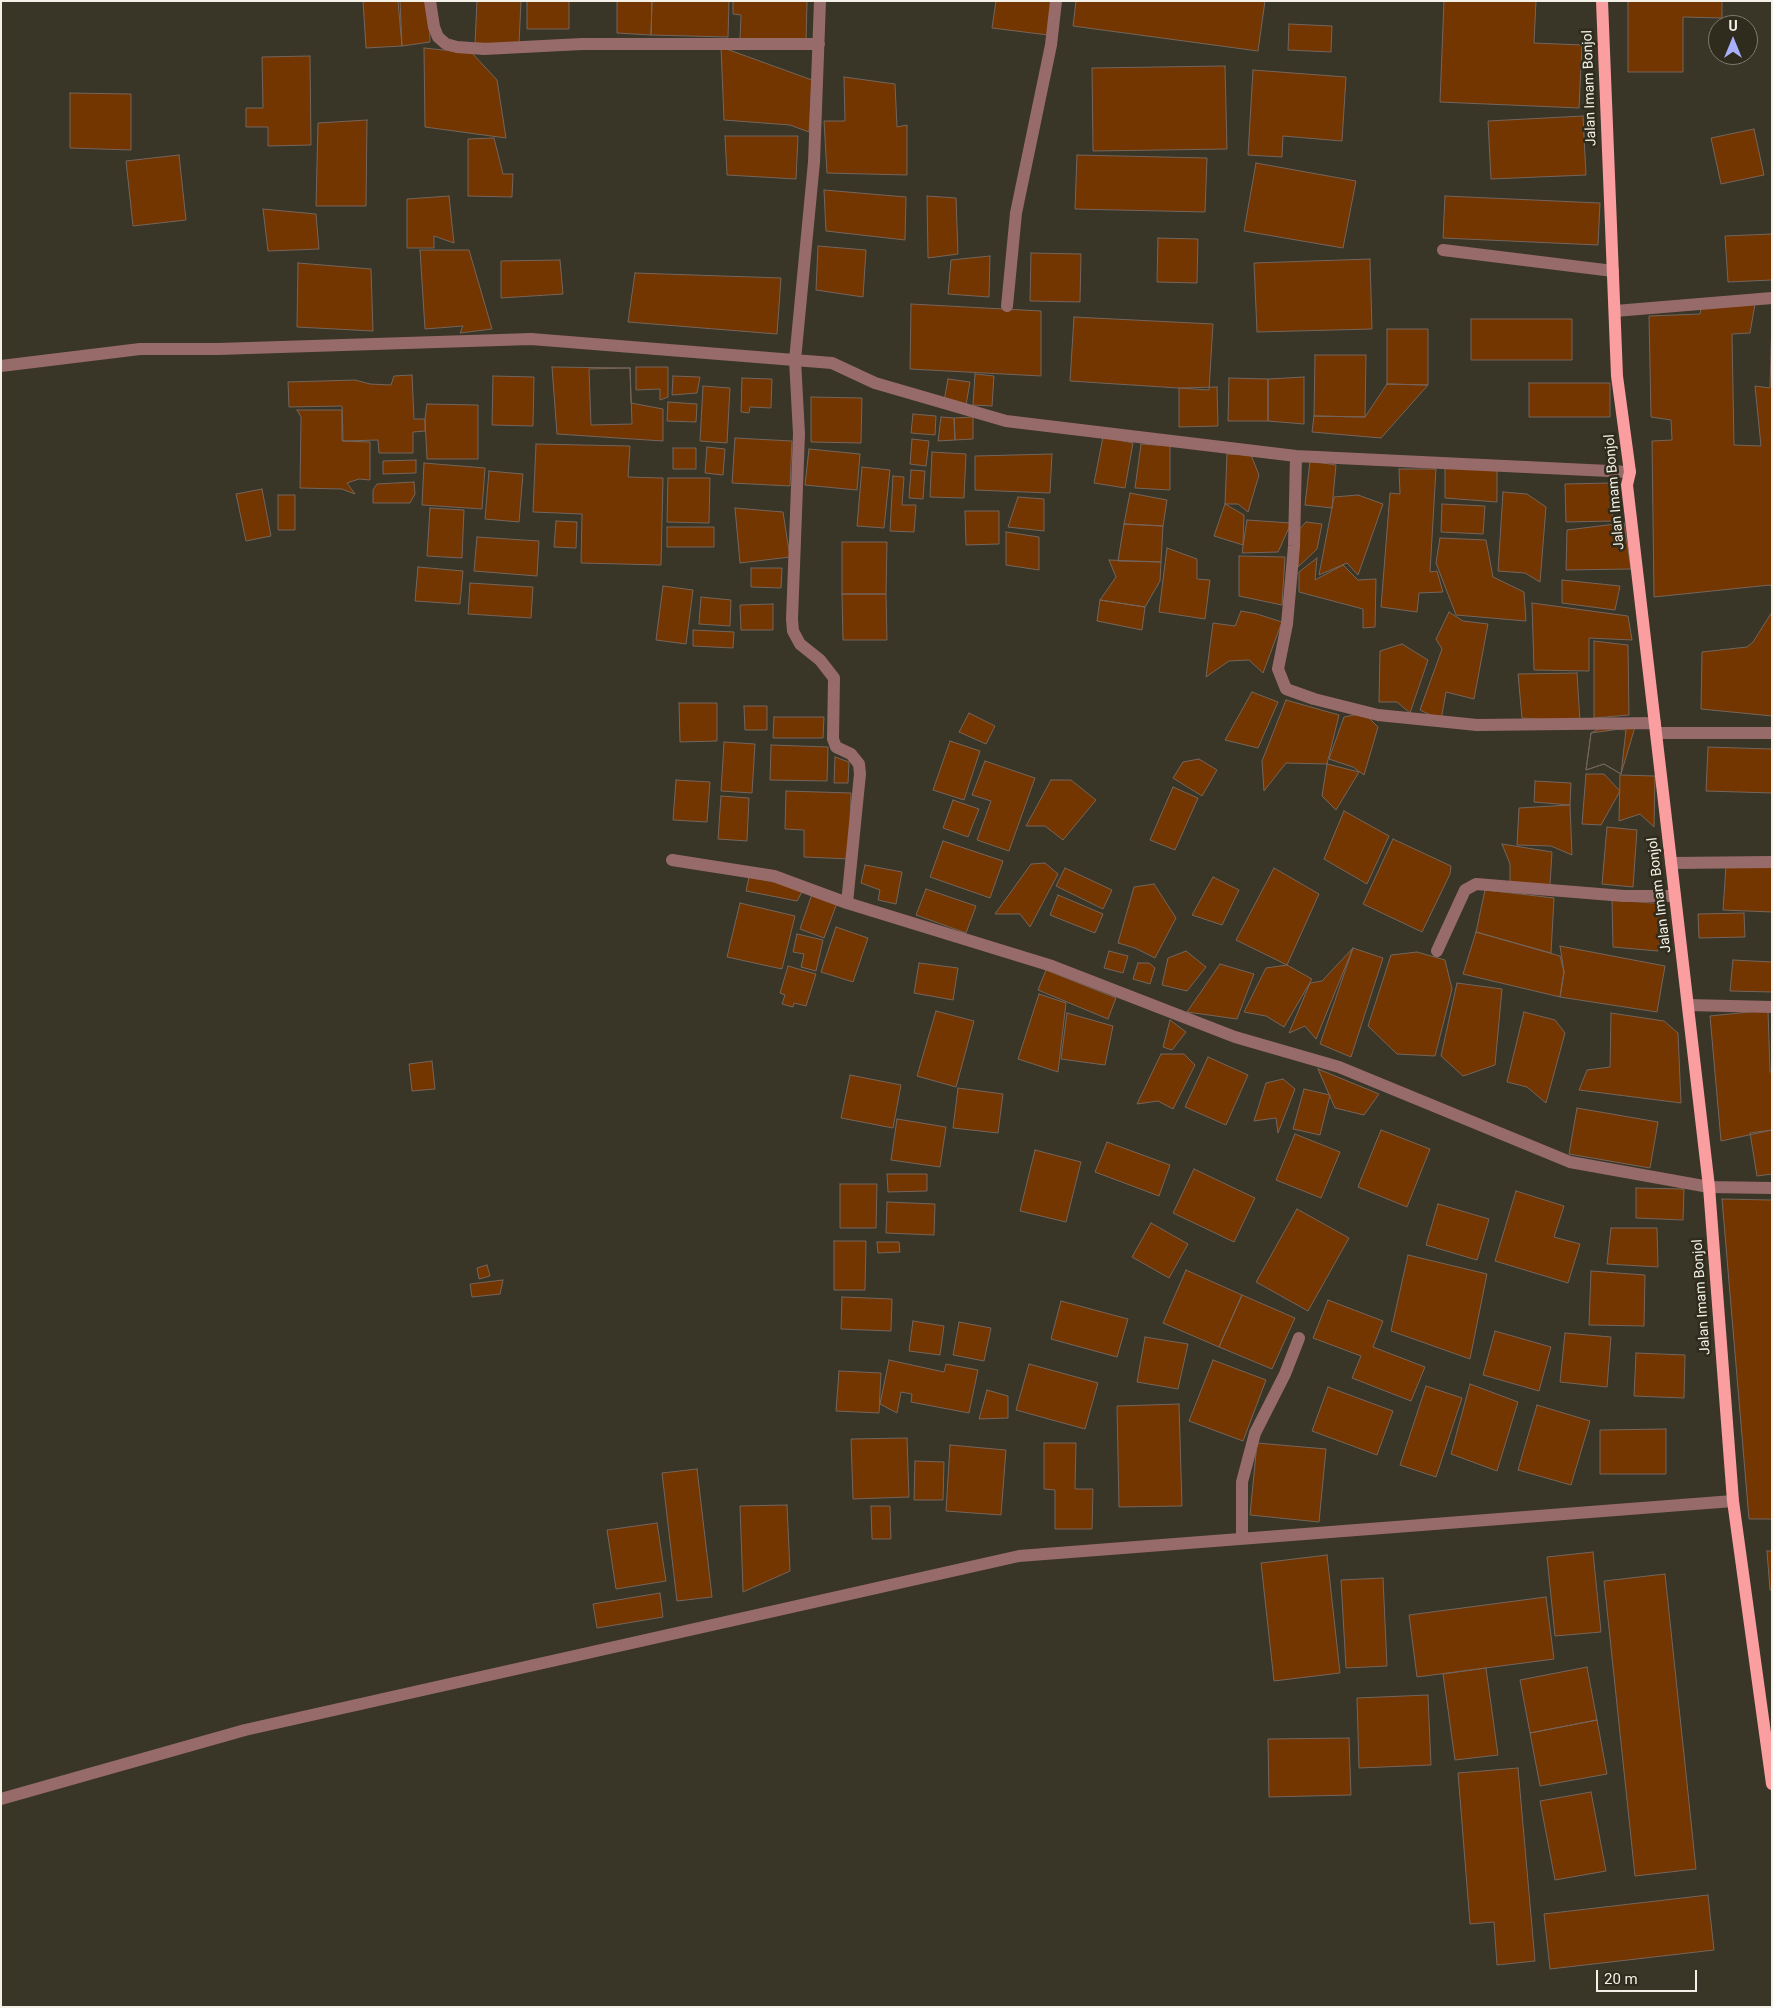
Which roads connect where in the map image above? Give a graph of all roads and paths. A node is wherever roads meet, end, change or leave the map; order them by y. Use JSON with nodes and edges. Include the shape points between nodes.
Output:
{"nodes":[{"id":1,"x":430,"y":1,"type":"edge"},
{"id":2,"x":820,"y":1,"type":"edge"},
{"id":3,"x":1056,"y":1,"type":"edge"},
{"id":4,"x":1602,"y":1,"type":"edge"},
{"id":5,"x":818,"y":44,"type":"junction"},
{"id":6,"x":1443,"y":250,"type":"dead end"},
{"id":7,"x":1613,"y":271,"type":"junction"},
{"id":8,"x":1772,"y":298,"type":"edge"},
{"id":9,"x":1007,"y":306,"type":"dead end"},
{"id":10,"x":1615,"y":310,"type":"junction"},
{"id":11,"x":795,"y":360,"type":"junction"},
{"id":12,"x":1,"y":366,"type":"edge"},
{"id":13,"x":1296,"y":456,"type":"junction"},
{"id":14,"x":1630,"y":472,"type":"junction"},
{"id":15,"x":1655,"y":728,"type":"junction"},
{"id":16,"x":1772,"y":732,"type":"edge"},
{"id":17,"x":672,"y":860,"type":"dead end"},
{"id":18,"x":1772,"y":862,"type":"edge"},
{"id":19,"x":1671,"y":863,"type":"junction"},
{"id":20,"x":1675,"y":896,"type":"junction"},
{"id":21,"x":848,"y":903,"type":"junction"},
{"id":22,"x":1437,"y":950,"type":"dead end"},
{"id":23,"x":1688,"y":1004,"type":"junction"},
{"id":24,"x":1772,"y":1007,"type":"edge"},
{"id":25,"x":1709,"y":1187,"type":"junction"},
{"id":26,"x":1772,"y":1188,"type":"edge"},
{"id":27,"x":1300,"y":1338,"type":"dead end"},
{"id":28,"x":1732,"y":1501,"type":"junction"},
{"id":29,"x":1242,"y":1539,"type":"junction"},
{"id":30,"x":1772,"y":1784,"type":"edge"},
{"id":31,"x":1,"y":1799,"type":"edge"}],
"edges":[{"from":1,"to":5,"type":"street","via":[[438,37],[457,47]]},
{"from":2,"to":5,"type":"street"},
{"from":3,"to":9,"type":"street","via":[[1051,45],[1016,213]]},
{"from":4,"to":7,"type":"main road","name":"Jalan Imam Bonjol"},
{"from":5,"to":11,"type":"street","via":[[814,162]]},
{"from":6,"to":7,"type":"street"},
{"from":7,"to":10,"type":"main road","name":"Jalan Imam Bonjol"},
{"from":8,"to":10,"type":"street"},
{"from":10,"to":14,"type":"main road","name":"Jalan Imam Bonjol","via":[[1617,376]]},
{"from":11,"to":12,"type":"street","via":[[530,339],[140,349]]},
{"from":11,"to":13,"type":"street","via":[[832,363],[875,384],[1006,421]]},
{"from":11,"to":21,"type":"street","via":[[799,434],[793,631],[800,644],[820,660],[834,678],[833,739],[836,747],[851,754],[859,764]]},
{"from":13,"to":14,"type":"street"},
{"from":13,"to":15,"type":"street","via":[[1294,546],[1287,624],[1278,669],[1286,689],[1378,716],[1468,724]]},
{"from":14,"to":15,"type":"main road","name":"Jalan Imam Bonjol","via":[[1628,485]]},
{"from":15,"to":16,"type":"street"},
{"from":15,"to":19,"type":"main road","name":"Jalan Imam Bonjol"},
{"from":17,"to":21,"type":"street","via":[[774,876]]},
{"from":18,"to":19,"type":"street"},
{"from":19,"to":20,"type":"main road","name":"Jalan Imam Bonjol"},
{"from":20,"to":22,"type":"street","via":[[1586,894],[1476,884],[1464,890]]},
{"from":20,"to":23,"type":"main road","name":"Jalan Imam Bonjol"},
{"from":21,"to":25,"type":"street","via":[[1052,966],[1235,1037],[1339,1067],[1570,1162]]},
{"from":23,"to":24,"type":"street"},
{"from":23,"to":25,"type":"main road","name":"Jalan Imam Bonjol"},
{"from":25,"to":26,"type":"street"},
{"from":25,"to":28,"type":"main road","name":"Jalan Imam Bonjol"},
{"from":27,"to":29,"type":"street","via":[[1255,1433],[1242,1482]]},
{"from":28,"to":29,"type":"street"},
{"from":28,"to":30,"type":"main road","name":"Jalan Imam Bonjol"},
{"from":29,"to":31,"type":"street","via":[[1019,1556],[245,1730]]}]}
